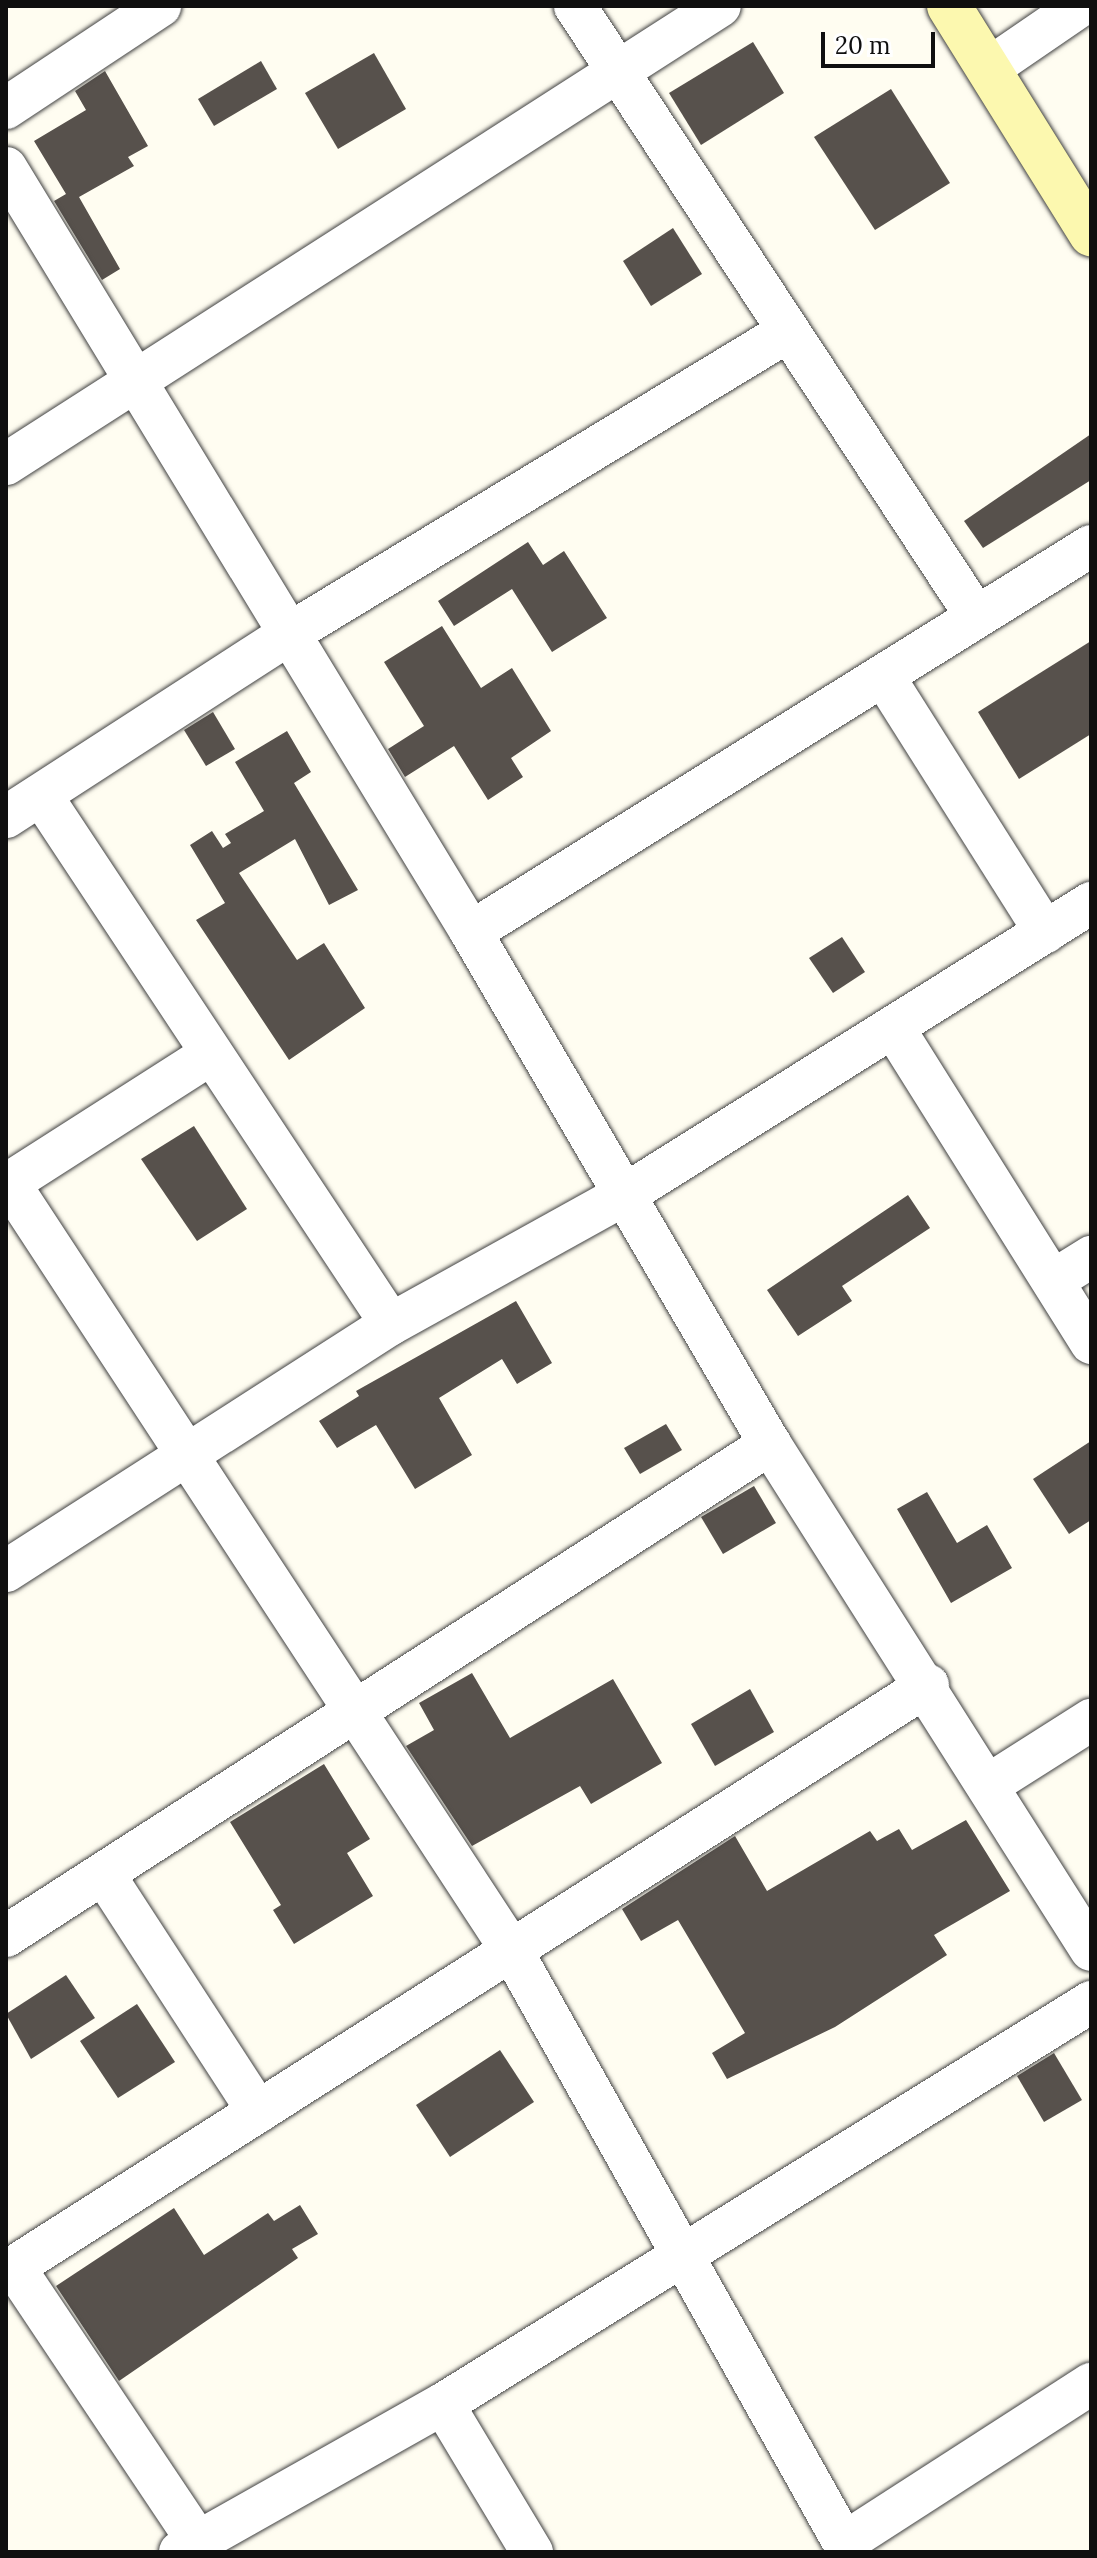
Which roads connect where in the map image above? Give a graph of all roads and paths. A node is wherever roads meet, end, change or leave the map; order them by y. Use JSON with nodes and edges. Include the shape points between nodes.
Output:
{"nodes":[{"id":1,"x":160,"y":6,"type":"edge"},
{"id":2,"x":575,"y":6,"type":"edge"},
{"id":3,"x":720,"y":6,"type":"edge"},
{"id":4,"x":949,"y":6,"type":"edge"},
{"id":5,"x":1080,"y":6,"type":"edge"},
{"id":6,"x":620,"y":66,"type":"junction"},
{"id":7,"x":988,"y":69,"type":"junction"},
{"id":8,"x":6,"y":108,"type":"edge"},
{"id":9,"x":6,"y":168,"type":"edge"},
{"id":10,"x":1091,"y":234,"type":"edge"},
{"id":11,"x":787,"y":332,"type":"junction"},
{"id":12,"x":137,"y":382,"type":"junction"},
{"id":13,"x":6,"y":464,"type":"edge"},
{"id":14,"x":1091,"y":546,"type":"edge"},
{"id":15,"x":976,"y":616,"type":"junction"},
{"id":16,"x":287,"y":635,"type":"junction"},
{"id":17,"x":884,"y":677,"type":"junction"},
{"id":18,"x":23,"y":806,"type":"edge"},
{"id":19,"x":1091,"y":903,"type":"edge"},
{"id":20,"x":471,"y":932,"type":"junction"},
{"id":21,"x":1045,"y":932,"type":"junction"},
{"id":22,"x":893,"y":1027,"type":"junction"},
{"id":23,"x":211,"y":1054,"type":"junction"},
{"id":24,"x":8,"y":1184,"type":"edge"},
{"id":25,"x":626,"y":1194,"type":"junction"},
{"id":26,"x":1091,"y":1257,"type":"edge"},
{"id":27,"x":1054,"y":1280,"type":"junction"},
{"id":28,"x":391,"y":1324,"type":"junction"},
{"id":29,"x":1091,"y":1343,"type":"edge"},
{"id":30,"x":770,"y":1444,"type":"junction"},
{"id":31,"x":190,"y":1453,"type":"junction"},
{"id":32,"x":6,"y":1571,"type":"edge"},
{"id":33,"x":928,"y":1685,"type":"junction"},
{"id":34,"x":354,"y":1714,"type":"junction"},
{"id":35,"x":1091,"y":1720,"type":"edge"},
{"id":36,"x":990,"y":1784,"type":"junction"},
{"id":37,"x":105,"y":1876,"type":"junction"},
{"id":38,"x":6,"y":1936,"type":"edge"},
{"id":39,"x":1091,"y":1950,"type":"edge"},
{"id":40,"x":512,"y":1951,"type":"junction"},
{"id":41,"x":1091,"y":2002,"type":"edge"},
{"id":42,"x":258,"y":2112,"type":"junction"},
{"id":43,"x":679,"y":2257,"type":"junction"},
{"id":44,"x":10,"y":2270,"type":"edge"},
{"id":45,"x":1091,"y":2384,"type":"edge"},
{"id":46,"x":443,"y":2404,"type":"junction"},
{"id":47,"x":846,"y":2548,"type":"edge"},
{"id":48,"x":195,"y":2549,"type":"edge"},
{"id":49,"x":532,"y":2552,"type":"edge"}],
"edges":[{"from":1,"to":8,"type":"street"},
{"from":2,"to":6,"type":"street"},
{"from":3,"to":6,"type":"street"},
{"from":4,"to":7,"type":"street"},
{"from":5,"to":7,"type":"street"},
{"from":6,"to":11,"type":"street"},
{"from":6,"to":12,"type":"street"},
{"from":7,"to":10,"type":"street"},
{"from":9,"to":12,"type":"street"},
{"from":11,"to":15,"type":"street"},
{"from":11,"to":16,"type":"street"},
{"from":12,"to":13,"type":"street"},
{"from":12,"to":16,"type":"street"},
{"from":14,"to":15,"type":"street"},
{"from":15,"to":17,"type":"street"},
{"from":16,"to":18,"type":"street"},
{"from":16,"to":20,"type":"street"},
{"from":17,"to":20,"type":"street"},
{"from":17,"to":21,"type":"street"},
{"from":18,"to":23,"type":"street"},
{"from":19,"to":21,"type":"street"},
{"from":20,"to":25,"type":"street"},
{"from":21,"to":22,"type":"street"},
{"from":22,"to":25,"type":"street"},
{"from":22,"to":27,"type":"street"},
{"from":23,"to":24,"type":"street"},
{"from":23,"to":28,"type":"street"},
{"from":24,"to":31,"type":"street"},
{"from":25,"to":28,"type":"street"},
{"from":25,"to":30,"type":"street"},
{"from":26,"to":27,"type":"street"},
{"from":27,"to":29,"type":"street"},
{"from":28,"to":31,"type":"street"},
{"from":30,"to":33,"type":"street"},
{"from":30,"to":34,"type":"street"},
{"from":31,"to":32,"type":"street"},
{"from":31,"to":34,"type":"street"},
{"from":33,"to":36,"type":"street"},
{"from":33,"to":40,"type":"street"},
{"from":34,"to":37,"type":"street"},
{"from":34,"to":40,"type":"street"},
{"from":35,"to":36,"type":"street"},
{"from":36,"to":39,"type":"street"},
{"from":37,"to":38,"type":"street"},
{"from":37,"to":42,"type":"street"},
{"from":40,"to":42,"type":"street"},
{"from":40,"to":43,"type":"street"},
{"from":41,"to":43,"type":"street"},
{"from":42,"to":44,"type":"street"},
{"from":43,"to":46,"type":"street"},
{"from":43,"to":47,"type":"street"},
{"from":44,"to":48,"type":"street"},
{"from":45,"to":47,"type":"street"},
{"from":46,"to":48,"type":"street"},
{"from":46,"to":49,"type":"street"}]}
